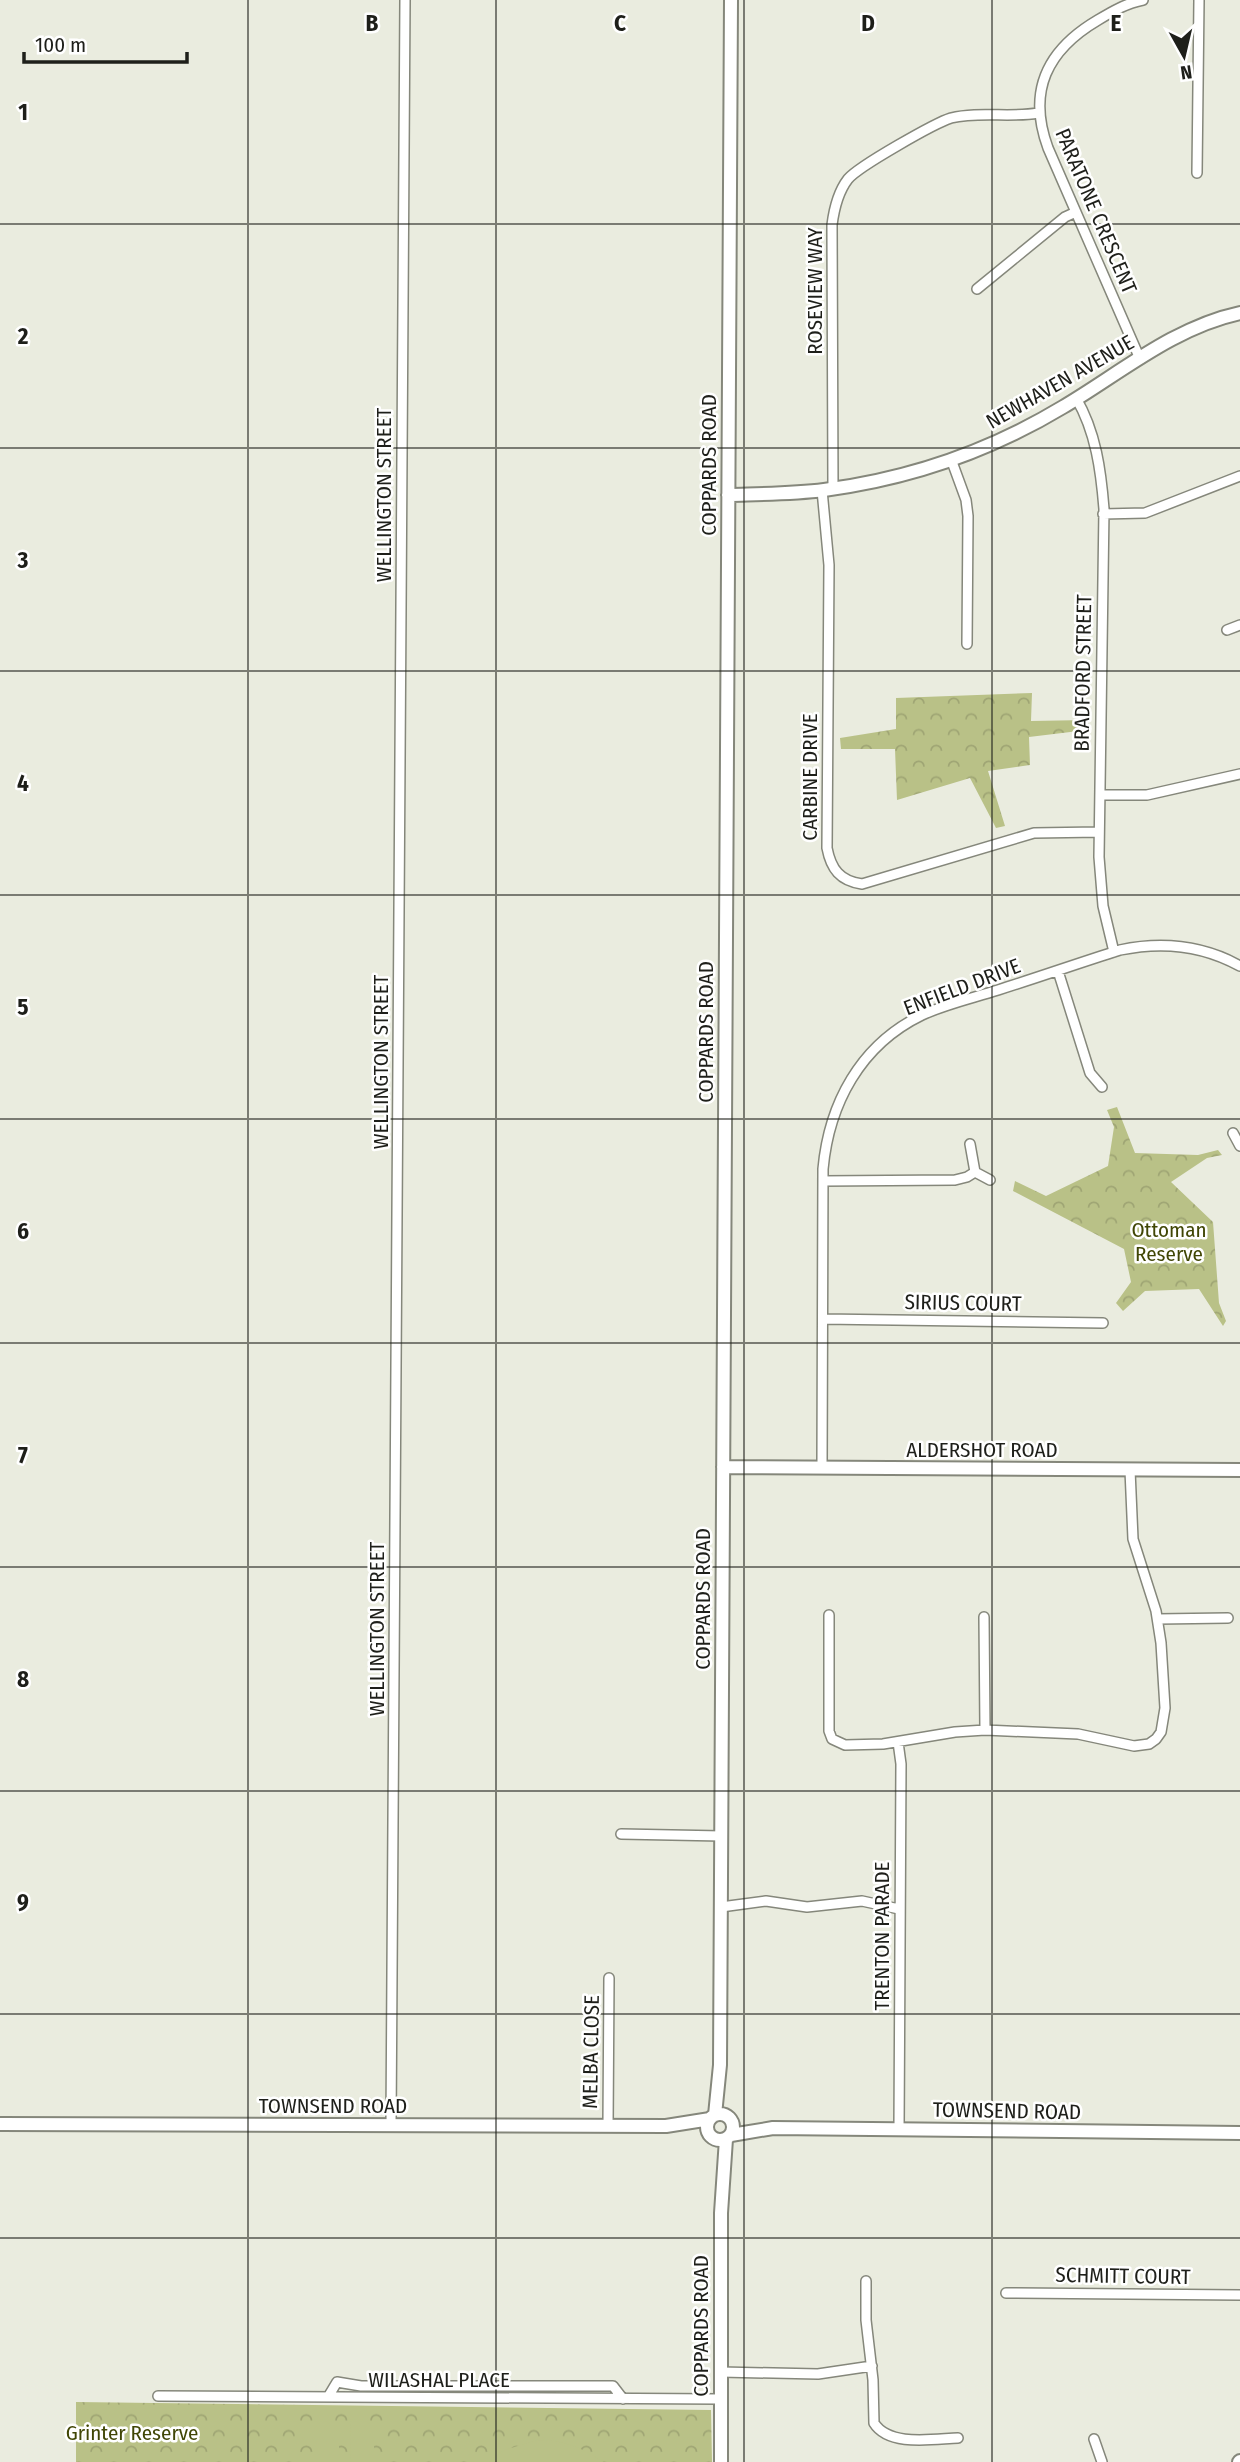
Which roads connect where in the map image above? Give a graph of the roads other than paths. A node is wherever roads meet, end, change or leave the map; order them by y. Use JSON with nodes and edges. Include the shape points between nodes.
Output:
{"nodes":[{"id":1,"x":405,"y":0,"type":"edge"},
{"id":2,"x":731,"y":0,"type":"edge"},
{"id":3,"x":1143,"y":0,"type":"edge"},
{"id":4,"x":1199,"y":0,"type":"edge"},
{"id":5,"x":1108,"y":1,"type":"edge"},
{"id":6,"x":1115,"y":10,"type":"junction"},
{"id":7,"x":1038,"y":113,"type":"junction"},
{"id":8,"x":1197,"y":173,"type":"dead end"},
{"id":9,"x":1076,"y":212,"type":"junction"},
{"id":10,"x":976,"y":289,"type":"dead end"},
{"id":11,"x":1240,"y":313,"type":"edge"},
{"id":12,"x":1140,"y":359,"type":"junction"},
{"id":13,"x":1076,"y":398,"type":"junction"},
{"id":14,"x":951,"y":459,"type":"junction"},
{"id":15,"x":1240,"y":476,"type":"edge"},
{"id":16,"x":828,"y":489,"type":"junction"},
{"id":17,"x":728,"y":495,"type":"junction"},
{"id":18,"x":1104,"y":514,"type":"junction"},
{"id":19,"x":1240,"y":625,"type":"edge"},
{"id":20,"x":1227,"y":630,"type":"dead end"},
{"id":21,"x":967,"y":644,"type":"dead end"},
{"id":22,"x":1240,"y":775,"type":"edge"},
{"id":23,"x":1100,"y":795,"type":"junction"},
{"id":24,"x":1099,"y":832,"type":"junction"},
{"id":25,"x":1114,"y":952,"type":"junction"},
{"id":26,"x":1240,"y":966,"type":"edge"},
{"id":27,"x":1058,"y":971,"type":"junction"},
{"id":28,"x":1102,"y":1087,"type":"dead end"},
{"id":29,"x":1233,"y":1133,"type":"dead end"},
{"id":30,"x":970,"y":1144,"type":"dead end"},
{"id":31,"x":1240,"y":1146,"type":"edge"},
{"id":32,"x":975,"y":1172,"type":"junction"},
{"id":33,"x":990,"y":1180,"type":"dead end"},
{"id":34,"x":823,"y":1181,"type":"junction"},
{"id":35,"x":823,"y":1319,"type":"junction"},
{"id":36,"x":1103,"y":1323,"type":"dead end"},
{"id":37,"x":723,"y":1467,"type":"junction"},
{"id":38,"x":822,"y":1468,"type":"junction"},
{"id":39,"x":1130,"y":1470,"type":"junction"},
{"id":40,"x":1240,"y":1470,"type":"edge"},
{"id":41,"x":829,"y":1615,"type":"dead end"},
{"id":42,"x":984,"y":1617,"type":"dead end"},
{"id":43,"x":1228,"y":1618,"type":"dead end"},
{"id":44,"x":1158,"y":1619,"type":"junction"},
{"id":45,"x":985,"y":1730,"type":"junction"},
{"id":46,"x":898,"y":1742,"type":"junction"},
{"id":47,"x":621,"y":1834,"type":"dead end"},
{"id":48,"x":722,"y":1836,"type":"junction"},
{"id":49,"x":721,"y":1907,"type":"junction"},
{"id":50,"x":899,"y":1909,"type":"junction"},
{"id":51,"x":609,"y":1978,"type":"dead end"},
{"id":52,"x":721,"y":2118,"type":"junction"},
{"id":53,"x":0,"y":2124,"type":"edge"},
{"id":54,"x":391,"y":2125,"type":"junction"},
{"id":55,"x":608,"y":2126,"type":"junction"},
{"id":56,"x":666,"y":2126,"type":"junction"},
{"id":57,"x":773,"y":2128,"type":"junction"},
{"id":58,"x":900,"y":2130,"type":"junction"},
{"id":59,"x":1240,"y":2133,"type":"edge"},
{"id":60,"x":720,"y":2137,"type":"junction"},
{"id":61,"x":866,"y":2281,"type":"dead end"},
{"id":62,"x":1006,"y":2292,"type":"dead end"},
{"id":63,"x":1240,"y":2295,"type":"edge"},
{"id":64,"x":872,"y":2366,"type":"junction"},
{"id":65,"x":721,"y":2372,"type":"junction"},
{"id":66,"x":158,"y":2396,"type":"dead end"},
{"id":67,"x":328,"y":2397,"type":"junction"},
{"id":68,"x":623,"y":2399,"type":"junction"},
{"id":69,"x":720,"y":2399,"type":"junction"},
{"id":70,"x":958,"y":2438,"type":"dead end"},
{"id":71,"x":1094,"y":2439,"type":"dead end"},
{"id":72,"x":721,"y":2462,"type":"edge"},
{"id":73,"x":1102,"y":2462,"type":"edge"}],
"edges":[{"from":1,"to":54,"type":"street","name":"WELLINGTON STREET"},
{"from":2,"to":17,"type":"street","name":"COPPARDS ROAD"},
{"from":3,"to":6,"type":"street","name":"PARATONE CRESCENT"},
{"from":4,"to":8,"type":"street"},
{"from":5,"to":6,"type":"street"},
{"from":6,"to":7,"type":"street","name":"PARATONE CRESCENT","via":[[1062,47],[1042,83]]},
{"from":7,"to":9,"type":"street","name":"PARATONE CRESCENT"},
{"from":7,"to":16,"type":"street","name":"ROSEVIEW WAY","via":[[950,118],[848,179],[832,225]]},
{"from":9,"to":10,"type":"street"},
{"from":9,"to":12,"type":"street","name":"PARATONE CRESCENT"},
{"from":11,"to":12,"type":"street","name":"NEWHAVEN AVENUE","via":[[1202,326]]},
{"from":12,"to":13,"type":"street","name":"NEWHAVEN AVENUE"},
{"from":13,"to":14,"type":"street","name":"NEWHAVEN AVENUE","via":[[1015,433]]},
{"from":13,"to":18,"type":"street","name":"BRADFORD STREET","via":[[1091,429]]},
{"from":14,"to":16,"type":"street","name":"NEWHAVEN AVENUE","via":[[880,480]]},
{"from":14,"to":21,"type":"street","via":[[967,508]]},
{"from":15,"to":18,"type":"street","via":[[1145,513]]},
{"from":16,"to":17,"type":"street","name":"NEWHAVEN AVENUE"},
{"from":16,"to":24,"type":"street","name":"CARBINE DRIVE","via":[[827,848],[835,872],[862,884],[1034,833]]},
{"from":17,"to":37,"type":"street","name":"COPPARDS ROAD"},
{"from":18,"to":23,"type":"street","name":"BRADFORD STREET"},
{"from":19,"to":20,"type":"street"},
{"from":22,"to":23,"type":"street","via":[[1147,795]]},
{"from":23,"to":24,"type":"street","name":"BRADFORD STREET"},
{"from":24,"to":25,"type":"street","name":"BRADFORD STREET","via":[[1100,882]]},
{"from":25,"to":26,"type":"street","name":"ENFIELD DRIVE","via":[[1153,944],[1188,946]]},
{"from":25,"to":27,"type":"street","name":"ENFIELD DRIVE"},
{"from":27,"to":28,"type":"street","via":[[1090,1073]]},
{"from":27,"to":34,"type":"street","name":"ENFIELD DRIVE","via":[[922,1016],[872,1051],[856,1069],[833,1115]]},
{"from":29,"to":31,"type":"street"},
{"from":30,"to":32,"type":"street"},
{"from":32,"to":33,"type":"street"},
{"from":32,"to":34,"type":"street","via":[[955,1180]]},
{"from":34,"to":35,"type":"street","name":"ENFIELD DRIVE"},
{"from":35,"to":36,"type":"street","name":"SIRIUS COURT"},
{"from":35,"to":38,"type":"street","name":"ENFIELD DRIVE"},
{"from":37,"to":38,"type":"street","name":"ALDERSHOT ROAD"},
{"from":37,"to":48,"type":"street","name":"COPPARDS ROAD"},
{"from":38,"to":39,"type":"street","name":"ALDERSHOT ROAD"},
{"from":39,"to":40,"type":"street","name":"ALDERSHOT ROAD"},
{"from":39,"to":44,"type":"street","via":[[1133,1539]]},
{"from":41,"to":46,"type":"street","via":[[832,1739],[845,1745]]},
{"from":42,"to":45,"type":"street"},
{"from":43,"to":44,"type":"street"},
{"from":44,"to":45,"type":"street","via":[[1165,1708],[1161,1732],[1149,1744],[1059,1732]]},
{"from":45,"to":46,"type":"street"},
{"from":46,"to":50,"type":"street","name":"TRENTON PARADE"},
{"from":47,"to":48,"type":"street"},
{"from":48,"to":49,"type":"street","name":"COPPARDS ROAD"},
{"from":49,"to":50,"type":"street","via":[[766,1901],[807,1907],[862,1901]]},
{"from":49,"to":52,"type":"street","name":"COPPARDS ROAD"},
{"from":50,"to":58,"type":"street","name":"TRENTON PARADE"},
{"from":51,"to":55,"type":"street","name":"MELBA CLOSE"},
{"from":52,"to":56,"type":"street","name":"TOWNSEND ROAD"},
{"from":52,"to":57,"type":"street","name":"TOWNSEND ROAD"},
{"from":52,"to":60,"type":"street","via":[[733,2127]]},
{"from":52,"to":60,"type":"street","via":[[707,2127]]},
{"from":53,"to":54,"type":"street","name":"TOWNSEND ROAD"},
{"from":54,"to":55,"type":"street","name":"TOWNSEND ROAD"},
{"from":55,"to":56,"type":"street","name":"TOWNSEND ROAD"},
{"from":56,"to":60,"type":"street","name":"TOWNSEND ROAD"},
{"from":57,"to":58,"type":"street","name":"TOWNSEND ROAD"},
{"from":57,"to":60,"type":"street","name":"TOWNSEND ROAD"},
{"from":58,"to":59,"type":"street","name":"TOWNSEND ROAD"},
{"from":60,"to":65,"type":"street","name":"COPPARDS ROAD"},
{"from":61,"to":64,"type":"street"},
{"from":62,"to":63,"type":"street","name":"SCHMITT COURT"},
{"from":64,"to":65,"type":"street","via":[[818,2374]]},
{"from":64,"to":70,"type":"street","via":[[878,2430],[895,2437]]},
{"from":65,"to":69,"type":"street","name":"COPPARDS ROAD"},
{"from":66,"to":67,"type":"street","name":"WILASHAL PLACE"},
{"from":67,"to":68,"type":"street","name":"WILASHAL PLACE"},
{"from":67,"to":68,"type":"street","via":[[337,2382],[361,2386],[613,2386]]},
{"from":68,"to":69,"type":"street","name":"WILASHAL PLACE"},
{"from":69,"to":72,"type":"street","name":"COPPARDS ROAD"},
{"from":71,"to":73,"type":"street"}]}
